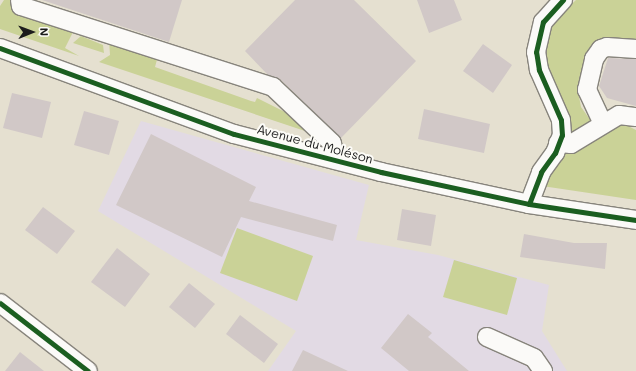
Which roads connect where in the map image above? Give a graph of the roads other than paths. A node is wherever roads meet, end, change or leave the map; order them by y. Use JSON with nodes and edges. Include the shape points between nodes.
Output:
{"nodes":[{"id":1,"x":20,"y":0,"type":"edge"},
{"id":2,"x":563,"y":0,"type":"edge"},
{"id":3,"x":0,"y":48,"type":"edge"},
{"id":4,"x":636,"y":49,"type":"edge"},
{"id":5,"x":636,"y":117,"type":"edge"},
{"id":6,"x":603,"y":124,"type":"junction"},
{"id":7,"x":558,"y":143,"type":"junction"},
{"id":8,"x":335,"y":160,"type":"junction"},
{"id":9,"x":530,"y":204,"type":"junction"},
{"id":10,"x":636,"y":220,"type":"edge"},
{"id":11,"x":0,"y":303,"type":"edge"},
{"id":12,"x":487,"y":337,"type":"dead end"},
{"id":13,"x":88,"y":371,"type":"edge"},
{"id":14,"x":543,"y":371,"type":"edge"}],
"edges":[{"from":1,"to":8,"type":"street","via":[[21,6],[273,87],[332,143]]},
{"from":2,"to":7,"type":"street","via":[[543,22],[536,52],[539,70],[561,120]]},
{"from":3,"to":8,"type":"street","name":"Avenue du Moléson","via":[[234,134]]},
{"from":4,"to":6,"type":"street","via":[[607,47],[601,49],[594,59],[587,90]]},
{"from":5,"to":6,"type":"street","via":[[624,114]]},
{"from":6,"to":7,"type":"street","via":[[571,144]]},
{"from":7,"to":9,"type":"street","via":[[540,172]]},
{"from":8,"to":9,"type":"street","name":"Avenue du Moléson"},
{"from":9,"to":10,"type":"street","name":"Avenue du Moléson"},
{"from":11,"to":13,"type":"street"},
{"from":12,"to":14,"type":"street","via":[[534,358]]}]}
